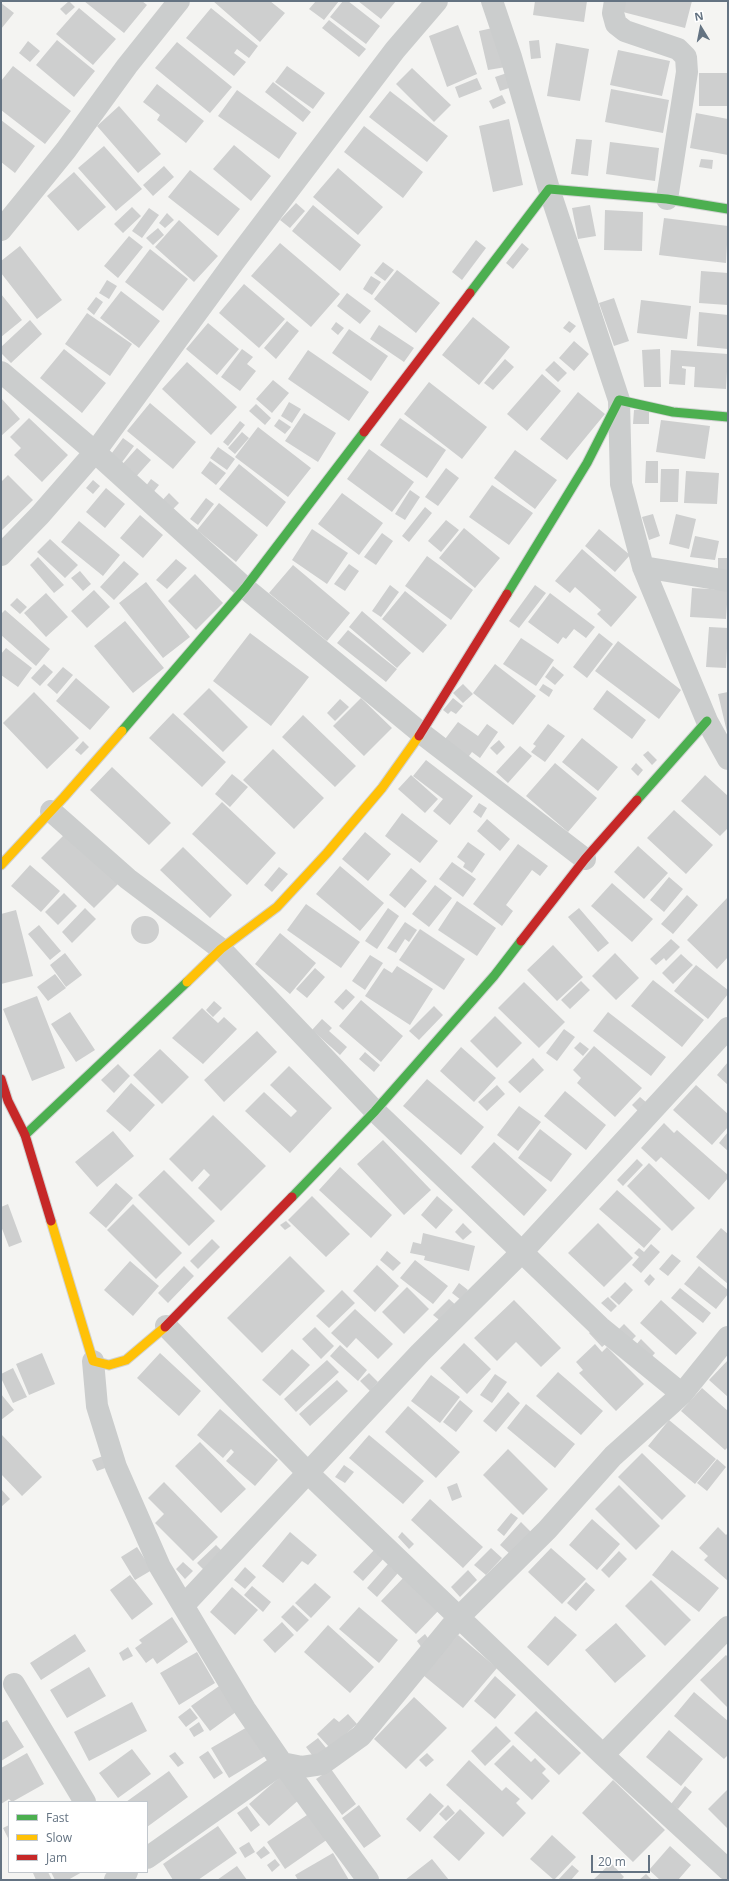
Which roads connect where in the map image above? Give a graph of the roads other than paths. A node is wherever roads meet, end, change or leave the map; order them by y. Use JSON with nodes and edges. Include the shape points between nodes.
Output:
{"nodes":[{"id":1,"x":179,"y":1,"type":"edge"},
{"id":2,"x":437,"y":1,"type":"edge"},
{"id":3,"x":492,"y":1,"type":"edge"},
{"id":4,"x":615,"y":1,"type":"edge"},
{"id":5,"x":549,"y":189,"type":"junction"},
{"id":6,"x":667,"y":199,"type":"junction"},
{"id":7,"x":728,"y":209,"type":"edge"},
{"id":8,"x":1,"y":230,"type":"edge"},
{"id":9,"x":1,"y":372,"type":"edge"},
{"id":10,"x":619,"y":400,"type":"junction"},
{"id":11,"x":728,"y":417,"type":"edge"},
{"id":12,"x":95,"y":452,"type":"junction"},
{"id":13,"x":1,"y":555,"type":"edge"},
{"id":14,"x":643,"y":567,"type":"junction"},
{"id":15,"x":728,"y":581,"type":"edge"},
{"id":16,"x":245,"y":588,"type":"junction"},
{"id":17,"x":707,"y":721,"type":"junction"},
{"id":18,"x":421,"y":733,"type":"junction"},
{"id":19,"x":728,"y":759,"type":"edge"},
{"id":20,"x":51,"y":811,"type":"junction"},
{"id":21,"x":586,"y":859,"type":"junction"},
{"id":22,"x":1,"y":865,"type":"edge"},
{"id":23,"x":221,"y":949,"type":"junction"},
{"id":24,"x":728,"y":1028,"type":"edge"},
{"id":25,"x":1,"y":1079,"type":"edge"},
{"id":26,"x":376,"y":1111,"type":"junction"},
{"id":27,"x":25,"y":1135,"type":"junction"},
{"id":28,"x":523,"y":1251,"type":"junction"},
{"id":29,"x":166,"y":1326,"type":"junction"},
{"id":30,"x":728,"y":1337,"type":"edge"},
{"id":31,"x":93,"y":1361,"type":"junction"},
{"id":32,"x":682,"y":1394,"type":"junction"},
{"id":33,"x":309,"y":1474,"type":"junction"},
{"id":34,"x":184,"y":1605,"type":"junction"},
{"id":35,"x":458,"y":1618,"type":"junction"},
{"id":36,"x":728,"y":1627,"type":"edge"},
{"id":37,"x":14,"y":1684,"type":"dead end"},
{"id":38,"x":603,"y":1755,"type":"junction"},
{"id":39,"x":282,"y":1763,"type":"junction"},
{"id":40,"x":84,"y":1801,"type":"edge"},
{"id":41,"x":148,"y":1857,"type":"edge"},
{"id":42,"x":728,"y":1870,"type":"edge"},
{"id":43,"x":126,"y":1873,"type":"edge"},
{"id":44,"x":115,"y":1880,"type":"edge"},
{"id":45,"x":368,"y":1880,"type":"edge"}],
"edges":[{"from":1,"to":8,"type":"street","via":[[126,66],[66,150]]},
{"from":2,"to":12,"type":"street","via":[[396,50],[234,262]]},
{"from":3,"to":5,"type":"street","via":[[512,57]]},
{"from":4,"to":6,"type":"street","via":[[613,13],[616,24],[625,31],[678,49],[686,57],[687,72]]},
{"from":5,"to":6,"type":"street"},
{"from":5,"to":10,"type":"street"},
{"from":5,"to":16,"type":"street"},
{"from":6,"to":7,"type":"street"},
{"from":9,"to":12,"type":"street"},
{"from":10,"to":11,"type":"street","via":[[673,412]]},
{"from":10,"to":14,"type":"street","via":[[621,484]]},
{"from":10,"to":18,"type":"street","via":[[588,463]]},
{"from":12,"to":13,"type":"street"},
{"from":12,"to":16,"type":"street"},
{"from":14,"to":15,"type":"street"},
{"from":14,"to":17,"type":"street"},
{"from":16,"to":18,"type":"street"},
{"from":16,"to":20,"type":"street"},
{"from":17,"to":19,"type":"street"},
{"from":17,"to":21,"type":"street"},
{"from":18,"to":21,"type":"street"},
{"from":18,"to":23,"type":"street","via":[[382,788],[327,853],[277,906]]},
{"from":20,"to":22,"type":"street"},
{"from":20,"to":23,"type":"street","via":[[128,879]]},
{"from":21,"to":26,"type":"street","via":[[494,976]]},
{"from":23,"to":26,"type":"street"},
{"from":23,"to":27,"type":"street"},
{"from":24,"to":28,"type":"street"},
{"from":25,"to":27,"type":"street","via":[[8,1101]]},
{"from":26,"to":28,"type":"street"},
{"from":26,"to":29,"type":"street"},
{"from":27,"to":31,"type":"street"},
{"from":28,"to":32,"type":"street","via":[[600,1327]]},
{"from":28,"to":33,"type":"street","via":[[420,1353]]},
{"from":29,"to":31,"type":"street","via":[[126,1360],[109,1365]]},
{"from":29,"to":33,"type":"street"},
{"from":30,"to":32,"type":"street"},
{"from":31,"to":34,"type":"street","via":[[98,1406],[116,1467],[160,1567]]},
{"from":32,"to":35,"type":"street","via":[[613,1456],[548,1530]]},
{"from":33,"to":34,"type":"street"},
{"from":33,"to":35,"type":"street"},
{"from":34,"to":39,"type":"street","via":[[245,1709]]},
{"from":35,"to":38,"type":"street"},
{"from":35,"to":39,"type":"street","via":[[361,1736],[322,1764],[302,1767]]},
{"from":36,"to":38,"type":"street"},
{"from":37,"to":40,"type":"street"},
{"from":38,"to":42,"type":"street"},
{"from":39,"to":41,"type":"street"},
{"from":39,"to":45,"type":"street"},
{"from":43,"to":44,"type":"street"}]}
